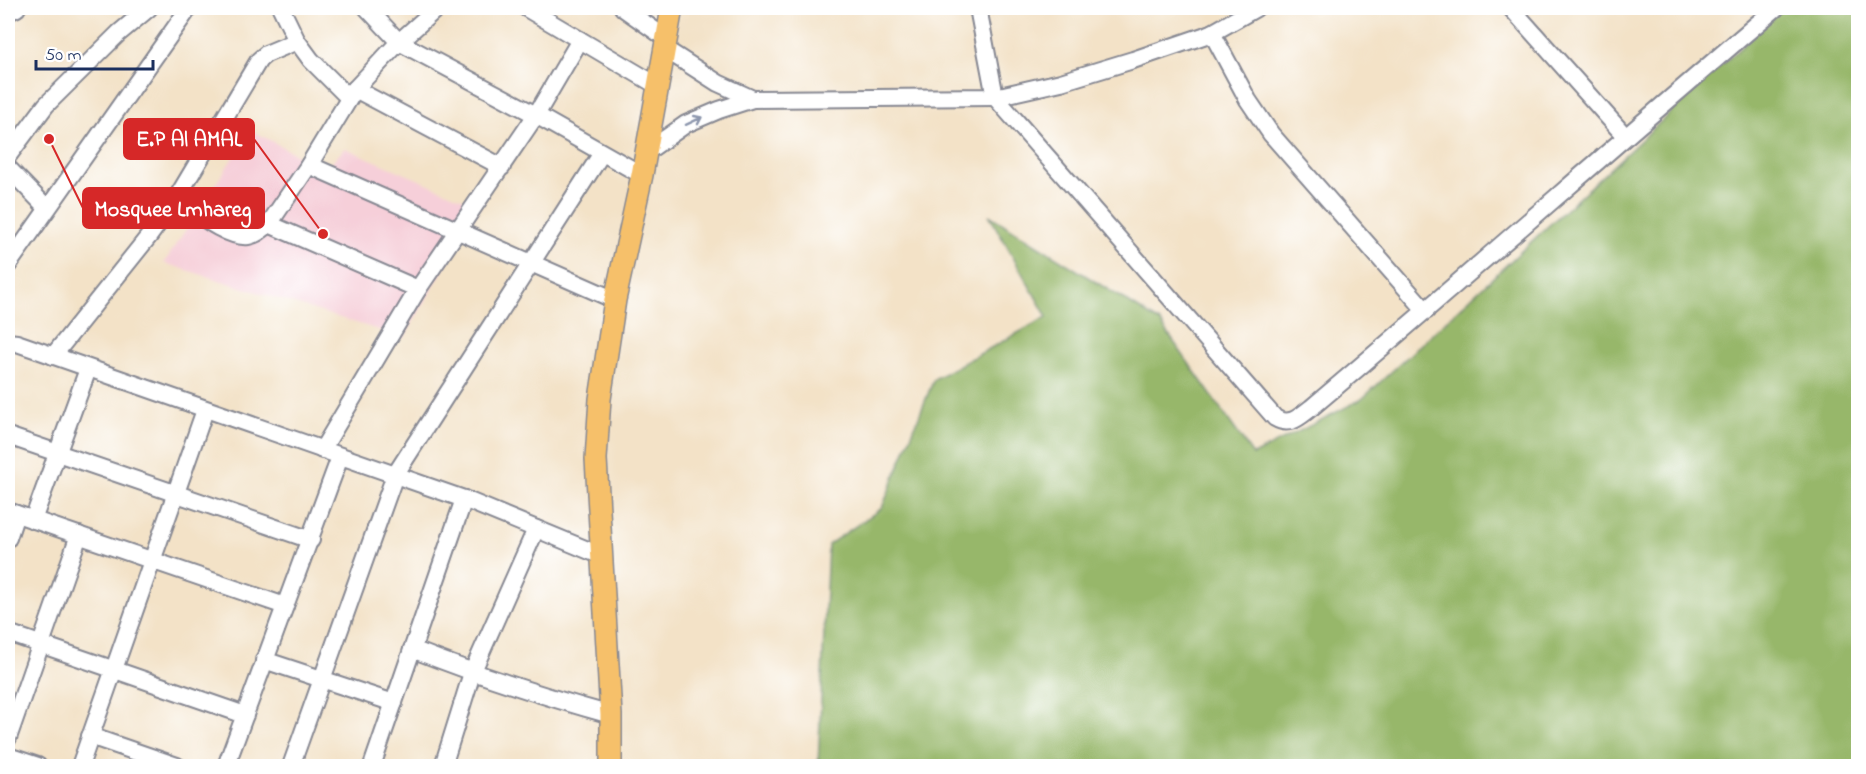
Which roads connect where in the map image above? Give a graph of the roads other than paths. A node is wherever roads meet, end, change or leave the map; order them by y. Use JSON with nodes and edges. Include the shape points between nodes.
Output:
{"nodes":[{"id":1,"x":149,"y":8,"type":"edge"},
{"id":2,"x":189,"y":8,"type":"edge"},
{"id":3,"x":281,"y":8,"type":"edge"},
{"id":4,"x":367,"y":8,"type":"edge"},
{"id":5,"x":437,"y":8,"type":"edge"},
{"id":6,"x":526,"y":8,"type":"edge"},
{"id":7,"x":623,"y":8,"type":"edge"},
{"id":8,"x":672,"y":8,"type":"edge"},
{"id":9,"x":978,"y":8,"type":"edge"},
{"id":10,"x":1256,"y":8,"type":"edge"},
{"id":11,"x":1511,"y":8,"type":"edge"},
{"id":12,"x":1776,"y":8,"type":"edge"},
{"id":13,"x":1212,"y":33,"type":"junction"},
{"id":14,"x":580,"y":39,"type":"junction"},
{"id":15,"x":297,"y":41,"type":"junction"},
{"id":16,"x":399,"y":42,"type":"junction"},
{"id":17,"x":666,"y":44,"type":"junction"},
{"id":18,"x":658,"y":86,"type":"junction"},
{"id":19,"x":352,"y":93,"type":"junction"},
{"id":20,"x":995,"y":97,"type":"junction"},
{"id":21,"x":753,"y":99,"type":"junction"},
{"id":22,"x":536,"y":115,"type":"junction"},
{"id":23,"x":1625,"y":136,"type":"junction"},
{"id":24,"x":602,"y":153,"type":"junction"},
{"id":25,"x":645,"y":153,"type":"junction"},
{"id":26,"x":8,"y":156,"type":"edge"},
{"id":27,"x":309,"y":165,"type":"junction"},
{"id":28,"x":502,"y":167,"type":"junction"},
{"id":29,"x":8,"y":168,"type":"edge"},
{"id":30,"x":642,"y":175,"type":"junction"},
{"id":31,"x":176,"y":199,"type":"junction"},
{"id":32,"x":47,"y":208,"type":"junction"},
{"id":33,"x":269,"y":224,"type":"junction"},
{"id":34,"x":458,"y":231,"type":"junction"},
{"id":35,"x":530,"y":264,"type":"junction"},
{"id":36,"x":8,"y":265,"type":"edge"},
{"id":37,"x":418,"y":289,"type":"junction"},
{"id":38,"x":615,"y":300,"type":"junction"},
{"id":39,"x":1426,"y":311,"type":"junction"},
{"id":40,"x":8,"y":342,"type":"edge"},
{"id":41,"x":53,"y":356,"type":"junction"},
{"id":42,"x":88,"y":369,"type":"junction"},
{"id":43,"x":205,"y":410,"type":"junction"},
{"id":44,"x":8,"y":436,"type":"edge"},
{"id":45,"x":322,"y":450,"type":"junction"},
{"id":46,"x":58,"y":453,"type":"junction"},
{"id":47,"x":340,"y":457,"type":"junction"},
{"id":48,"x":395,"y":475,"type":"junction"},
{"id":49,"x":176,"y":492,"type":"junction"},
{"id":50,"x":464,"y":500,"type":"junction"},
{"id":51,"x":12,"y":513,"type":"edge"},
{"id":52,"x":33,"y":520,"type":"junction"},
{"id":53,"x":536,"y":529,"type":"junction"},
{"id":54,"x":79,"y":536,"type":"junction"},
{"id":55,"x":8,"y":538,"type":"edge"},
{"id":56,"x":310,"y":540,"type":"junction"},
{"id":57,"x":602,"y":556,"type":"junction"},
{"id":58,"x":152,"y":561,"type":"junction"},
{"id":59,"x":285,"y":606,"type":"junction"},
{"id":60,"x":8,"y":633,"type":"edge"},
{"id":61,"x":40,"y":645,"type":"junction"},
{"id":62,"x":412,"y":649,"type":"junction"},
{"id":63,"x":264,"y":660,"type":"junction"},
{"id":64,"x":115,"y":669,"type":"junction"},
{"id":65,"x":472,"y":673,"type":"junction"},
{"id":66,"x":322,"y":680,"type":"junction"},
{"id":67,"x":394,"y":703,"type":"junction"},
{"id":68,"x":245,"y":715,"type":"junction"},
{"id":69,"x":611,"y":715,"type":"junction"},
{"id":70,"x":90,"y":736,"type":"junction"},
{"id":71,"x":8,"y":738,"type":"edge"},
{"id":72,"x":8,"y":756,"type":"edge"},
{"id":73,"x":38,"y":766,"type":"edge"},
{"id":74,"x":80,"y":766,"type":"edge"},
{"id":75,"x":177,"y":766,"type":"edge"},
{"id":76,"x":226,"y":766,"type":"edge"},
{"id":77,"x":291,"y":766,"type":"edge"},
{"id":78,"x":372,"y":766,"type":"edge"},
{"id":79,"x":443,"y":766,"type":"edge"},
{"id":80,"x":611,"y":766,"type":"edge"}],
"edges":[{"from":1,"to":26,"type":"street","via":[[118,33],[46,105]]},
{"from":2,"to":32,"type":"street"},
{"from":3,"to":15,"type":"street"},
{"from":4,"to":16,"type":"street"},
{"from":5,"to":16,"type":"street"},
{"from":6,"to":14,"type":"street"},
{"from":7,"to":17,"type":"street"},
{"from":8,"to":17,"type":"main road"},
{"from":9,"to":20,"type":"street"},
{"from":10,"to":13,"type":"street"},
{"from":11,"to":23,"type":"street"},
{"from":12,"to":23,"type":"street"},
{"from":13,"to":20,"type":"street","via":[[1061,82]]},
{"from":13,"to":39,"type":"street","via":[[1271,134]]},
{"from":14,"to":18,"type":"street"},
{"from":14,"to":22,"type":"street"},
{"from":15,"to":19,"type":"street","via":[[322,73]]},
{"from":15,"to":31,"type":"street","via":[[259,60]]},
{"from":16,"to":19,"type":"street"},
{"from":16,"to":22,"type":"street"},
{"from":17,"to":18,"type":"main road"},
{"from":17,"to":21,"type":"street","via":[[718,83]]},
{"from":18,"to":25,"type":"main road"},
{"from":19,"to":27,"type":"street"},
{"from":19,"to":28,"type":"street"},
{"from":20,"to":21,"type":"street"},
{"from":20,"to":39,"type":"street","via":[[1280,422],[1292,421],[1311,408]]},
{"from":25,"to":21,"type":"street","one_way":true,"via":[[687,124]]},
{"from":22,"to":24,"type":"street"},
{"from":22,"to":28,"type":"street"},
{"from":23,"to":39,"type":"street"},
{"from":24,"to":30,"type":"street"},
{"from":24,"to":35,"type":"street"},
{"from":25,"to":30,"type":"main road"},
{"from":27,"to":33,"type":"street"},
{"from":27,"to":34,"type":"street"},
{"from":28,"to":34,"type":"street"},
{"from":29,"to":32,"type":"street"},
{"from":30,"to":38,"type":"main road"},
{"from":31,"to":33,"type":"street","via":[[237,236],[250,236]]},
{"from":31,"to":41,"type":"street"},
{"from":32,"to":36,"type":"street"},
{"from":33,"to":37,"type":"street"},
{"from":34,"to":35,"type":"street"},
{"from":34,"to":37,"type":"street"},
{"from":35,"to":38,"type":"street"},
{"from":35,"to":48,"type":"street"},
{"from":37,"to":45,"type":"street"},
{"from":38,"to":57,"type":"main road","via":[[597,438]]},
{"from":40,"to":41,"type":"street"},
{"from":41,"to":42,"type":"street"},
{"from":42,"to":43,"type":"street"},
{"from":42,"to":46,"type":"street"},
{"from":43,"to":45,"type":"street"},
{"from":43,"to":49,"type":"street"},
{"from":44,"to":46,"type":"street"},
{"from":45,"to":47,"type":"street"},
{"from":46,"to":49,"type":"street"},
{"from":46,"to":52,"type":"street"},
{"from":47,"to":48,"type":"street"},
{"from":47,"to":56,"type":"street"},
{"from":48,"to":50,"type":"street"},
{"from":48,"to":66,"type":"street"},
{"from":49,"to":56,"type":"street"},
{"from":49,"to":58,"type":"street"},
{"from":50,"to":53,"type":"street"},
{"from":50,"to":62,"type":"street"},
{"from":51,"to":52,"type":"street"},
{"from":51,"to":55,"type":"street"},
{"from":52,"to":54,"type":"street"},
{"from":53,"to":57,"type":"street"},
{"from":53,"to":65,"type":"street"},
{"from":54,"to":58,"type":"street"},
{"from":54,"to":61,"type":"street"},
{"from":56,"to":59,"type":"street"},
{"from":57,"to":69,"type":"main road"},
{"from":58,"to":59,"type":"street"},
{"from":58,"to":64,"type":"street"},
{"from":59,"to":63,"type":"street"},
{"from":60,"to":61,"type":"street"},
{"from":61,"to":64,"type":"street"},
{"from":61,"to":71,"type":"street"},
{"from":62,"to":65,"type":"street"},
{"from":62,"to":67,"type":"street"},
{"from":63,"to":66,"type":"street"},
{"from":63,"to":68,"type":"street"},
{"from":64,"to":68,"type":"street"},
{"from":64,"to":70,"type":"street"},
{"from":65,"to":69,"type":"street"},
{"from":65,"to":79,"type":"street"},
{"from":66,"to":67,"type":"street"},
{"from":66,"to":77,"type":"street"},
{"from":67,"to":78,"type":"street"},
{"from":68,"to":76,"type":"street"},
{"from":69,"to":80,"type":"main road"},
{"from":70,"to":74,"type":"street"},
{"from":70,"to":75,"type":"street"},
{"from":72,"to":73,"type":"street"}]}
